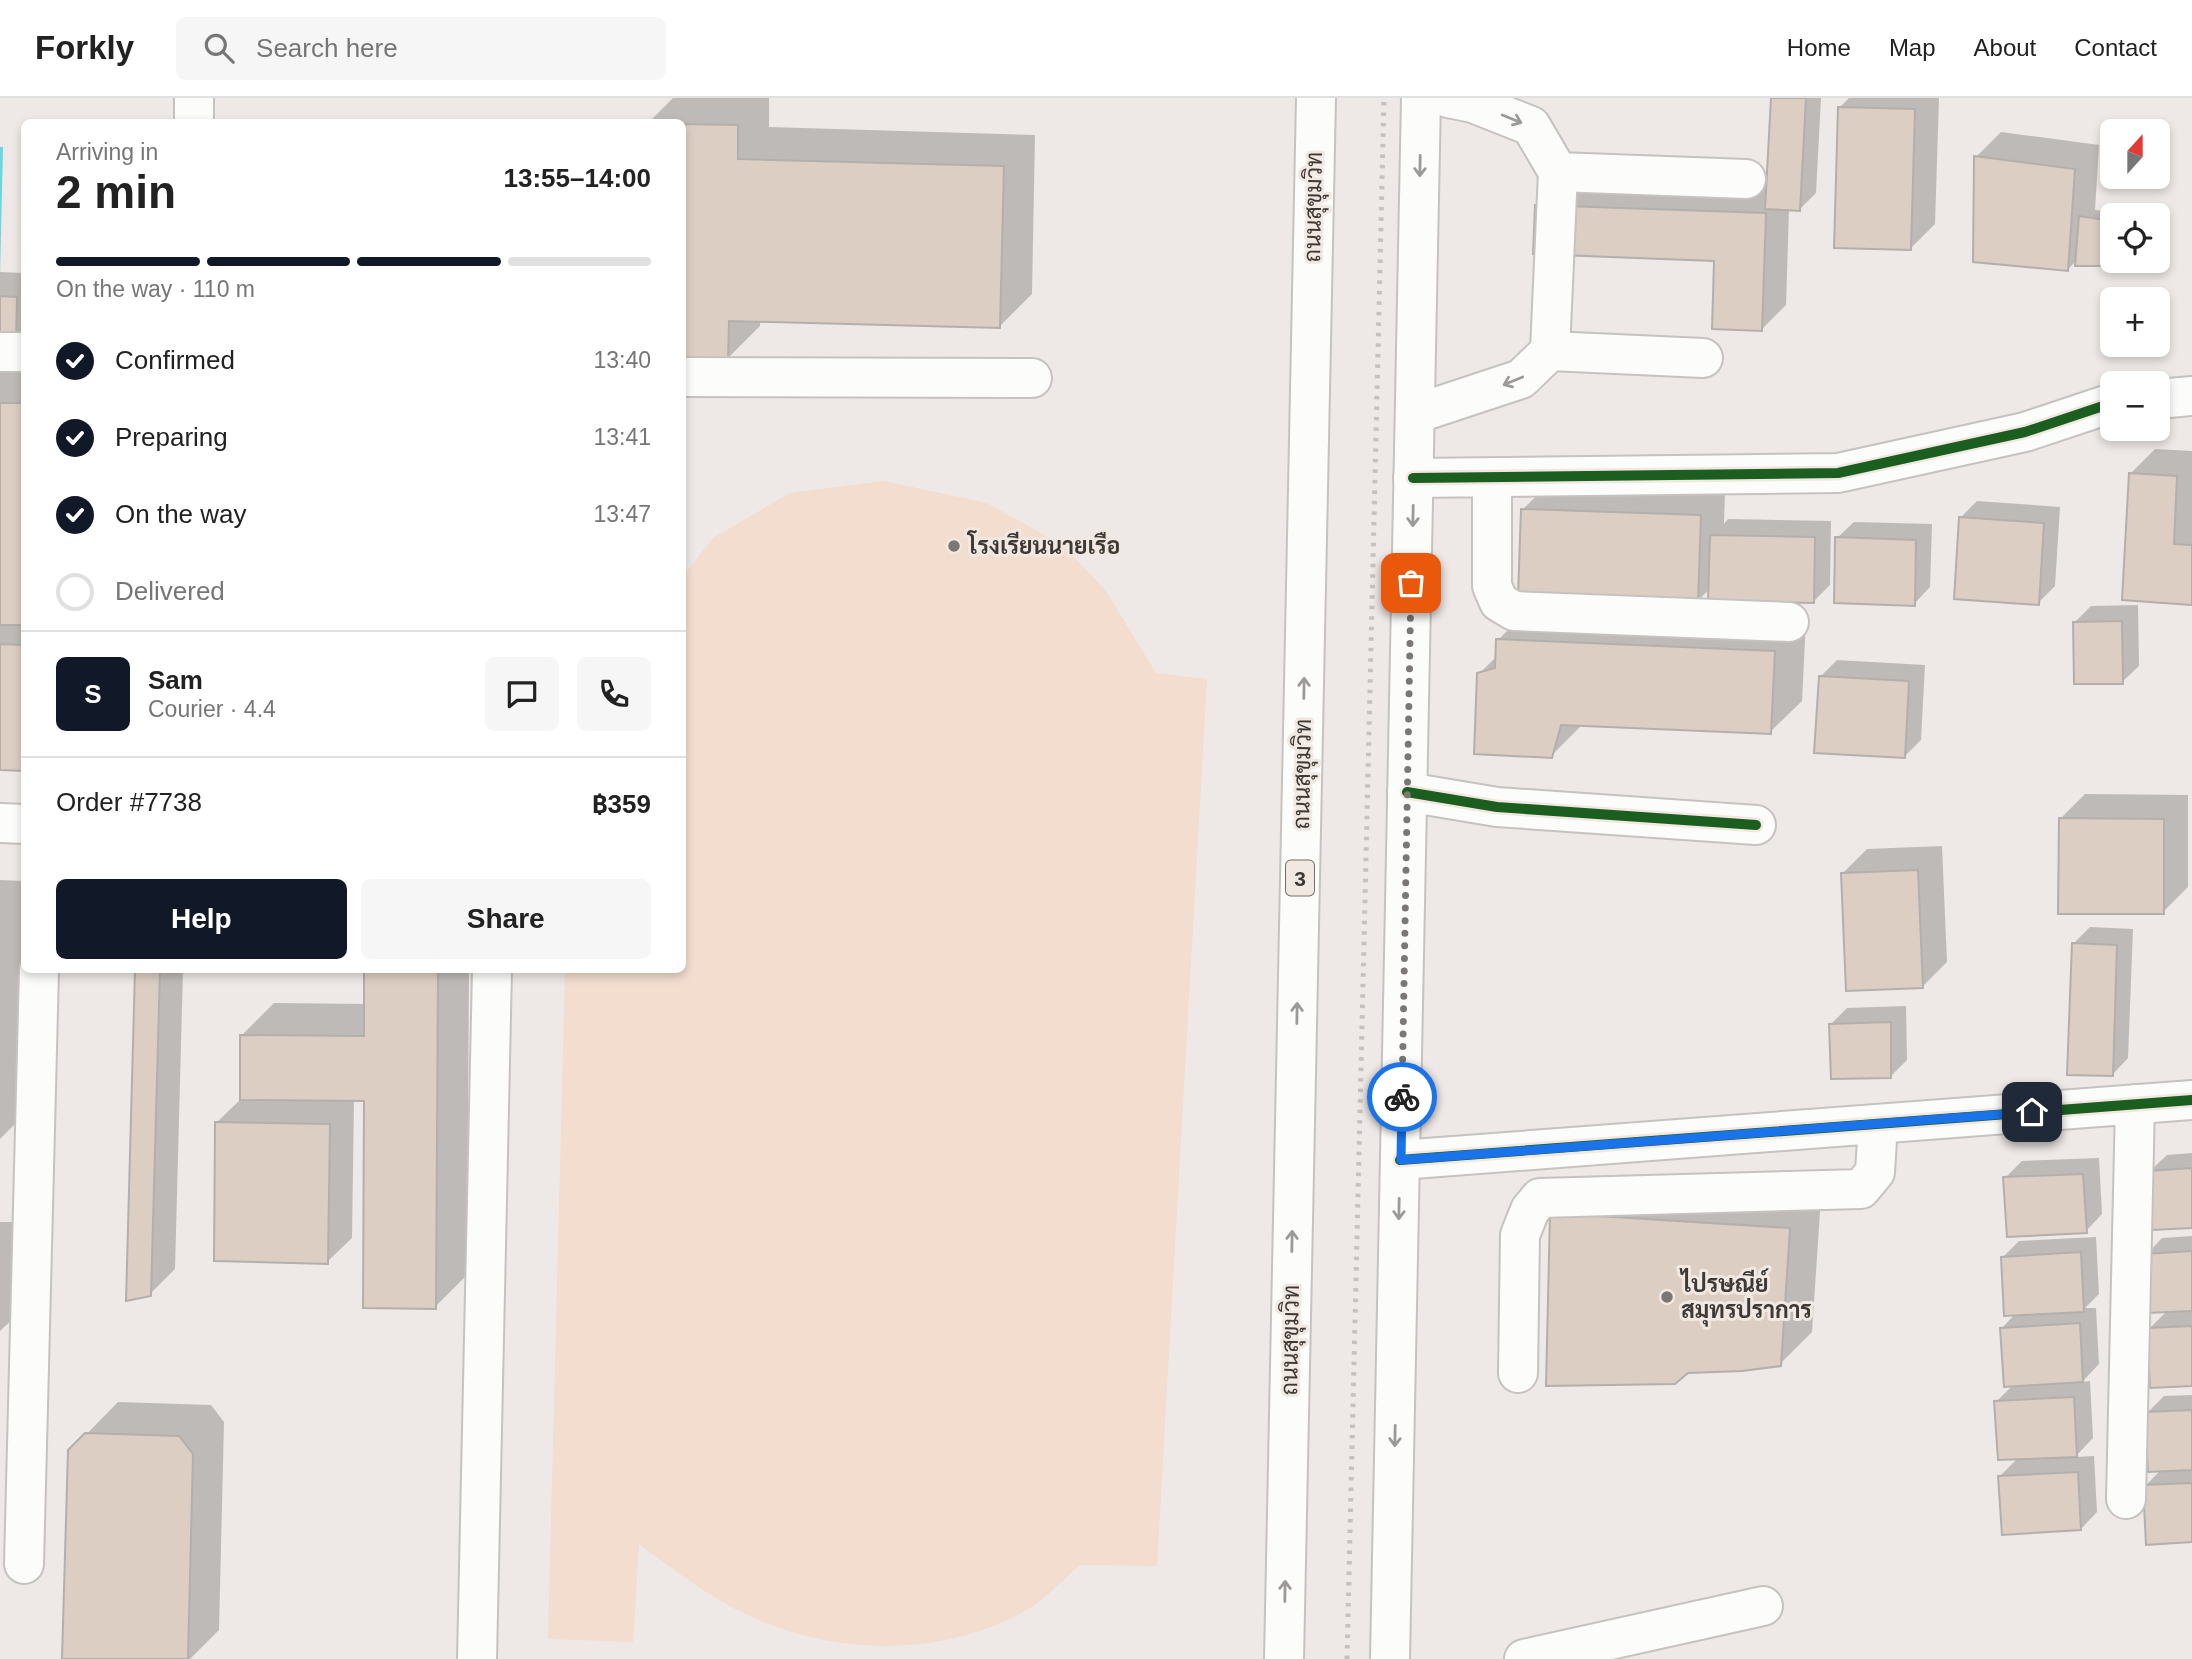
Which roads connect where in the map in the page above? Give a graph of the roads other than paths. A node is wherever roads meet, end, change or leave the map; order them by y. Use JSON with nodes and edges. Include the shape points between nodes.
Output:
{"nodes":[{"id":1,"x":194,"y":98,"type":"edge"},
{"id":2,"x":1316,"y":98,"type":"edge"},
{"id":3,"x":1421,"y":98,"type":"edge"},
{"id":4,"x":1448,"y":98,"type":"edge"},
{"id":5,"x":194,"y":119,"type":"edge"},
{"id":6,"x":1558,"y":172,"type":"junction"},
{"id":7,"x":1746,"y":179,"type":"dead end"},
{"id":8,"x":1550,"y":351,"type":"junction"},
{"id":9,"x":0,"y":352,"type":"edge"},
{"id":10,"x":21,"y":352,"type":"edge"},
{"id":11,"x":1703,"y":358,"type":"dead end"},
{"id":12,"x":686,"y":377,"type":"edge"},
{"id":13,"x":1031,"y":378,"type":"dead end"},
{"id":14,"x":2192,"y":396,"type":"edge"},
{"id":15,"x":2170,"y":398,"type":"edge"},
{"id":16,"x":2100,"y":406,"type":"edge"},
{"id":17,"x":1415,"y":414,"type":"junction"},
{"id":18,"x":1492,"y":477,"type":"junction"},
{"id":19,"x":1413,"y":478,"type":"junction"},
{"id":20,"x":1789,"y":622,"type":"dead end"},
{"id":21,"x":1407,"y":792,"type":"junction"},
{"id":22,"x":0,"y":823,"type":"edge"},
{"id":23,"x":21,"y":824,"type":"edge"},
{"id":24,"x":1756,"y":825,"type":"dead end"},
{"id":25,"x":40,"y":973,"type":"edge"},
{"id":26,"x":492,"y":973,"type":"edge"},
{"id":27,"x":2192,"y":1100,"type":"edge"},
{"id":28,"x":2135,"y":1104,"type":"junction"},
{"id":29,"x":1878,"y":1124,"type":"junction"},
{"id":30,"x":1401,"y":1160,"type":"junction"},
{"id":31,"x":1518,"y":1373,"type":"dead end"},
{"id":32,"x":2126,"y":1499,"type":"dead end"},
{"id":33,"x":24,"y":1564,"type":"dead end"},
{"id":34,"x":1763,"y":1606,"type":"dead end"},
{"id":35,"x":477,"y":1659,"type":"edge"},
{"id":36,"x":1284,"y":1659,"type":"edge"},
{"id":37,"x":1390,"y":1659,"type":"edge"},
{"id":38,"x":1524,"y":1659,"type":"edge"}],
"edges":[{"from":1,"to":5,"type":"main road"},
{"from":36,"to":2,"type":"main road","name":"ถนนสุขุมวิท","number":"3","one_way":true},
{"from":3,"to":17,"type":"main road","one_way":true},
{"from":4,"to":6,"type":"main road","one_way":true,"via":[[1531,126]]},
{"from":6,"to":7,"type":"main road"},
{"from":6,"to":8,"type":"main road"},
{"from":8,"to":11,"type":"main road"},
{"from":8,"to":17,"type":"main road","one_way":true,"via":[[1521,379]]},
{"from":9,"to":10,"type":"main road"},
{"from":12,"to":13,"type":"main road"},
{"from":14,"to":15,"type":"main road"},
{"from":16,"to":18,"type":"main road","via":[[2025,432],[1838,473]]},
{"from":17,"to":19,"type":"main road"},
{"from":18,"to":19,"type":"main road"},
{"from":18,"to":20,"type":"main road","via":[[1492,586],[1499,602],[1514,611]]},
{"from":19,"to":21,"type":"main road","one_way":true},
{"from":21,"to":24,"type":"main road","via":[[1497,807]]},
{"from":21,"to":30,"type":"main road"},
{"from":22,"to":23,"type":"main road"},
{"from":25,"to":33,"type":"main road"},
{"from":26,"to":35,"type":"main road"},
{"from":27,"to":28,"type":"main road"},
{"from":28,"to":29,"type":"main road"},
{"from":28,"to":32,"type":"main road"},
{"from":29,"to":30,"type":"main road"},
{"from":29,"to":31,"type":"main road","via":[[1875,1172],[1861,1189],[1540,1198],[1520,1235]]},
{"from":30,"to":37,"type":"main road","one_way":true},
{"from":34,"to":38,"type":"main road"}]}
